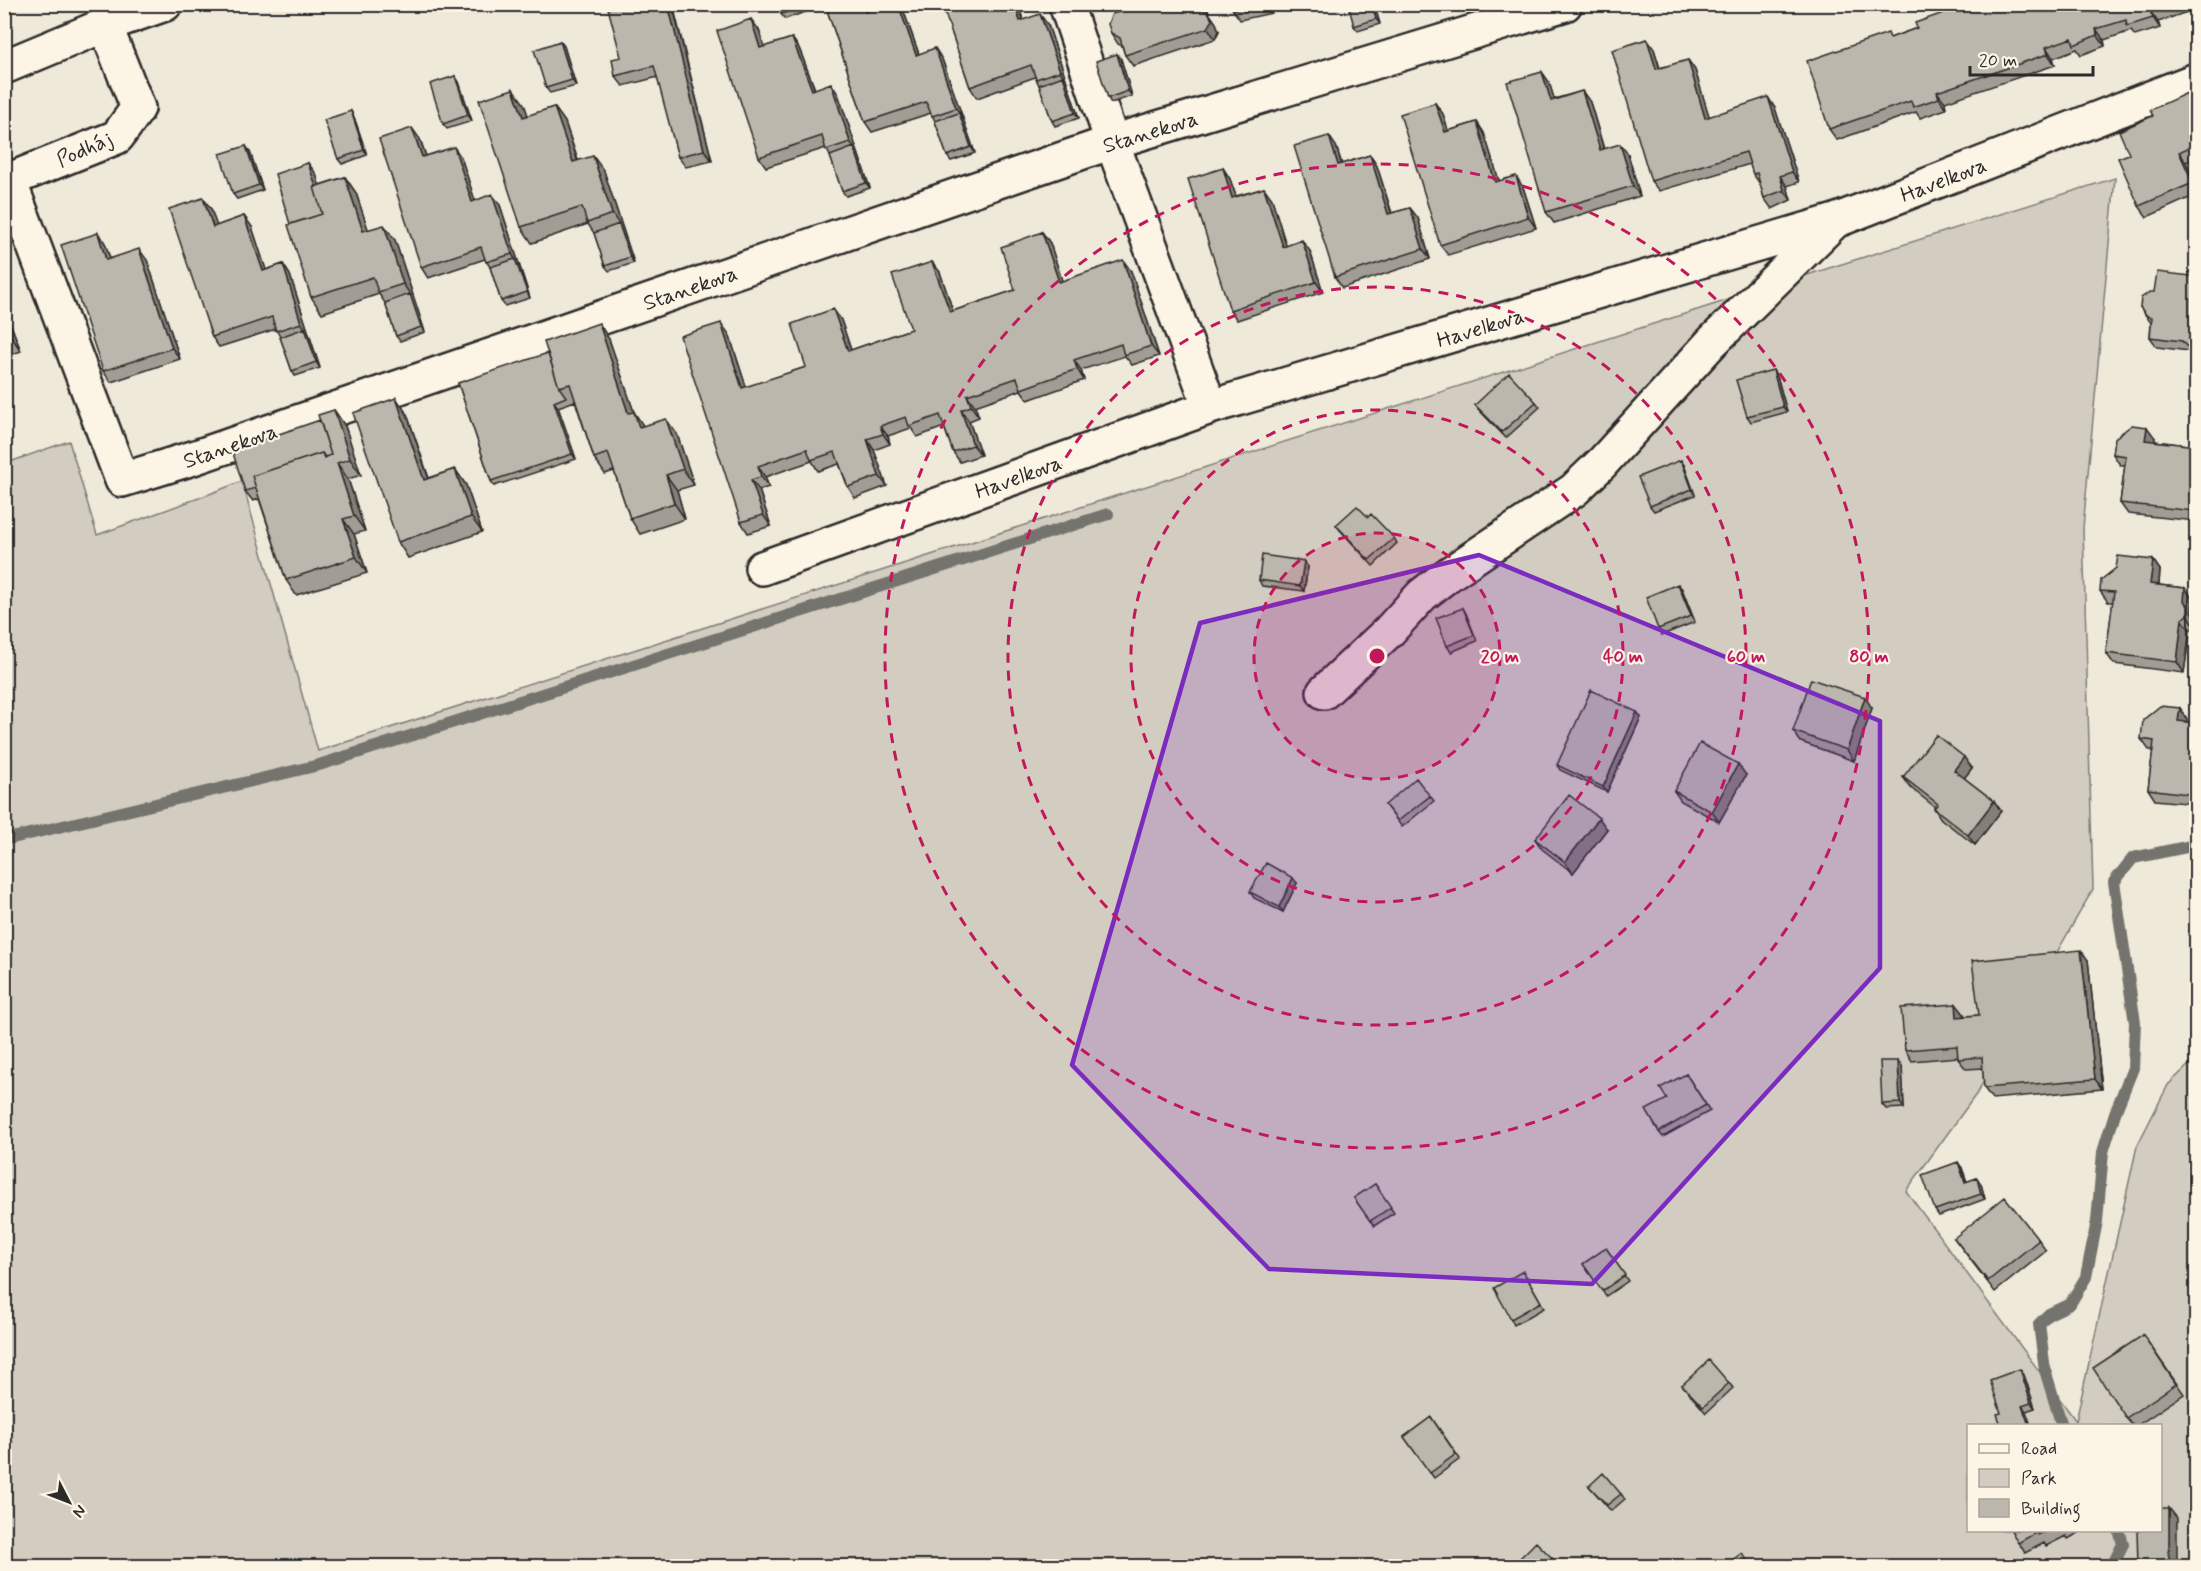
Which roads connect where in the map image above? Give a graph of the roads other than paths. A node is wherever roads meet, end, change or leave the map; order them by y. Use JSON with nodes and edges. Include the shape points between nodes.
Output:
{"nodes":[{"id":1,"x":165,"y":4,"type":"edge"},
{"id":2,"x":1066,"y":4,"type":"edge"},
{"id":3,"x":1565,"y":4,"type":"edge"},
{"id":4,"x":105,"y":25,"type":"junction"},
{"id":5,"x":4,"y":67,"type":"edge"},
{"id":6,"x":2196,"y":80,"type":"edge"},
{"id":7,"x":1112,"y":142,"type":"junction"},
{"id":8,"x":7,"y":181,"type":"edge"},
{"id":9,"x":1835,"y":221,"type":"junction"},
{"id":10,"x":1210,"y":407,"type":"junction"},
{"id":11,"x":762,"y":568,"type":"dead end"},
{"id":12,"x":1324,"y":692,"type":"dead end"}],
"edges":[{"from":1,"to":4,"type":"street"},
{"from":2,"to":7,"type":"street"},
{"from":3,"to":7,"type":"street","name":"Stanekova"},
{"from":4,"to":5,"type":"street"},
{"from":4,"to":8,"type":"street","name":"Podháj","via":[[138,108],[117,137]]},
{"from":6,"to":9,"type":"street","name":"Havelkova"},
{"from":7,"to":8,"type":"street","name":"Stanekova","via":[[122,480]]},
{"from":7,"to":10,"type":"street"},
{"from":9,"to":10,"type":"street","name":"Havelkova"},
{"from":9,"to":12,"type":"street","via":[[1712,342],[1574,490],[1422,595]]},
{"from":10,"to":11,"type":"street","name":"Havelkova"}]}
